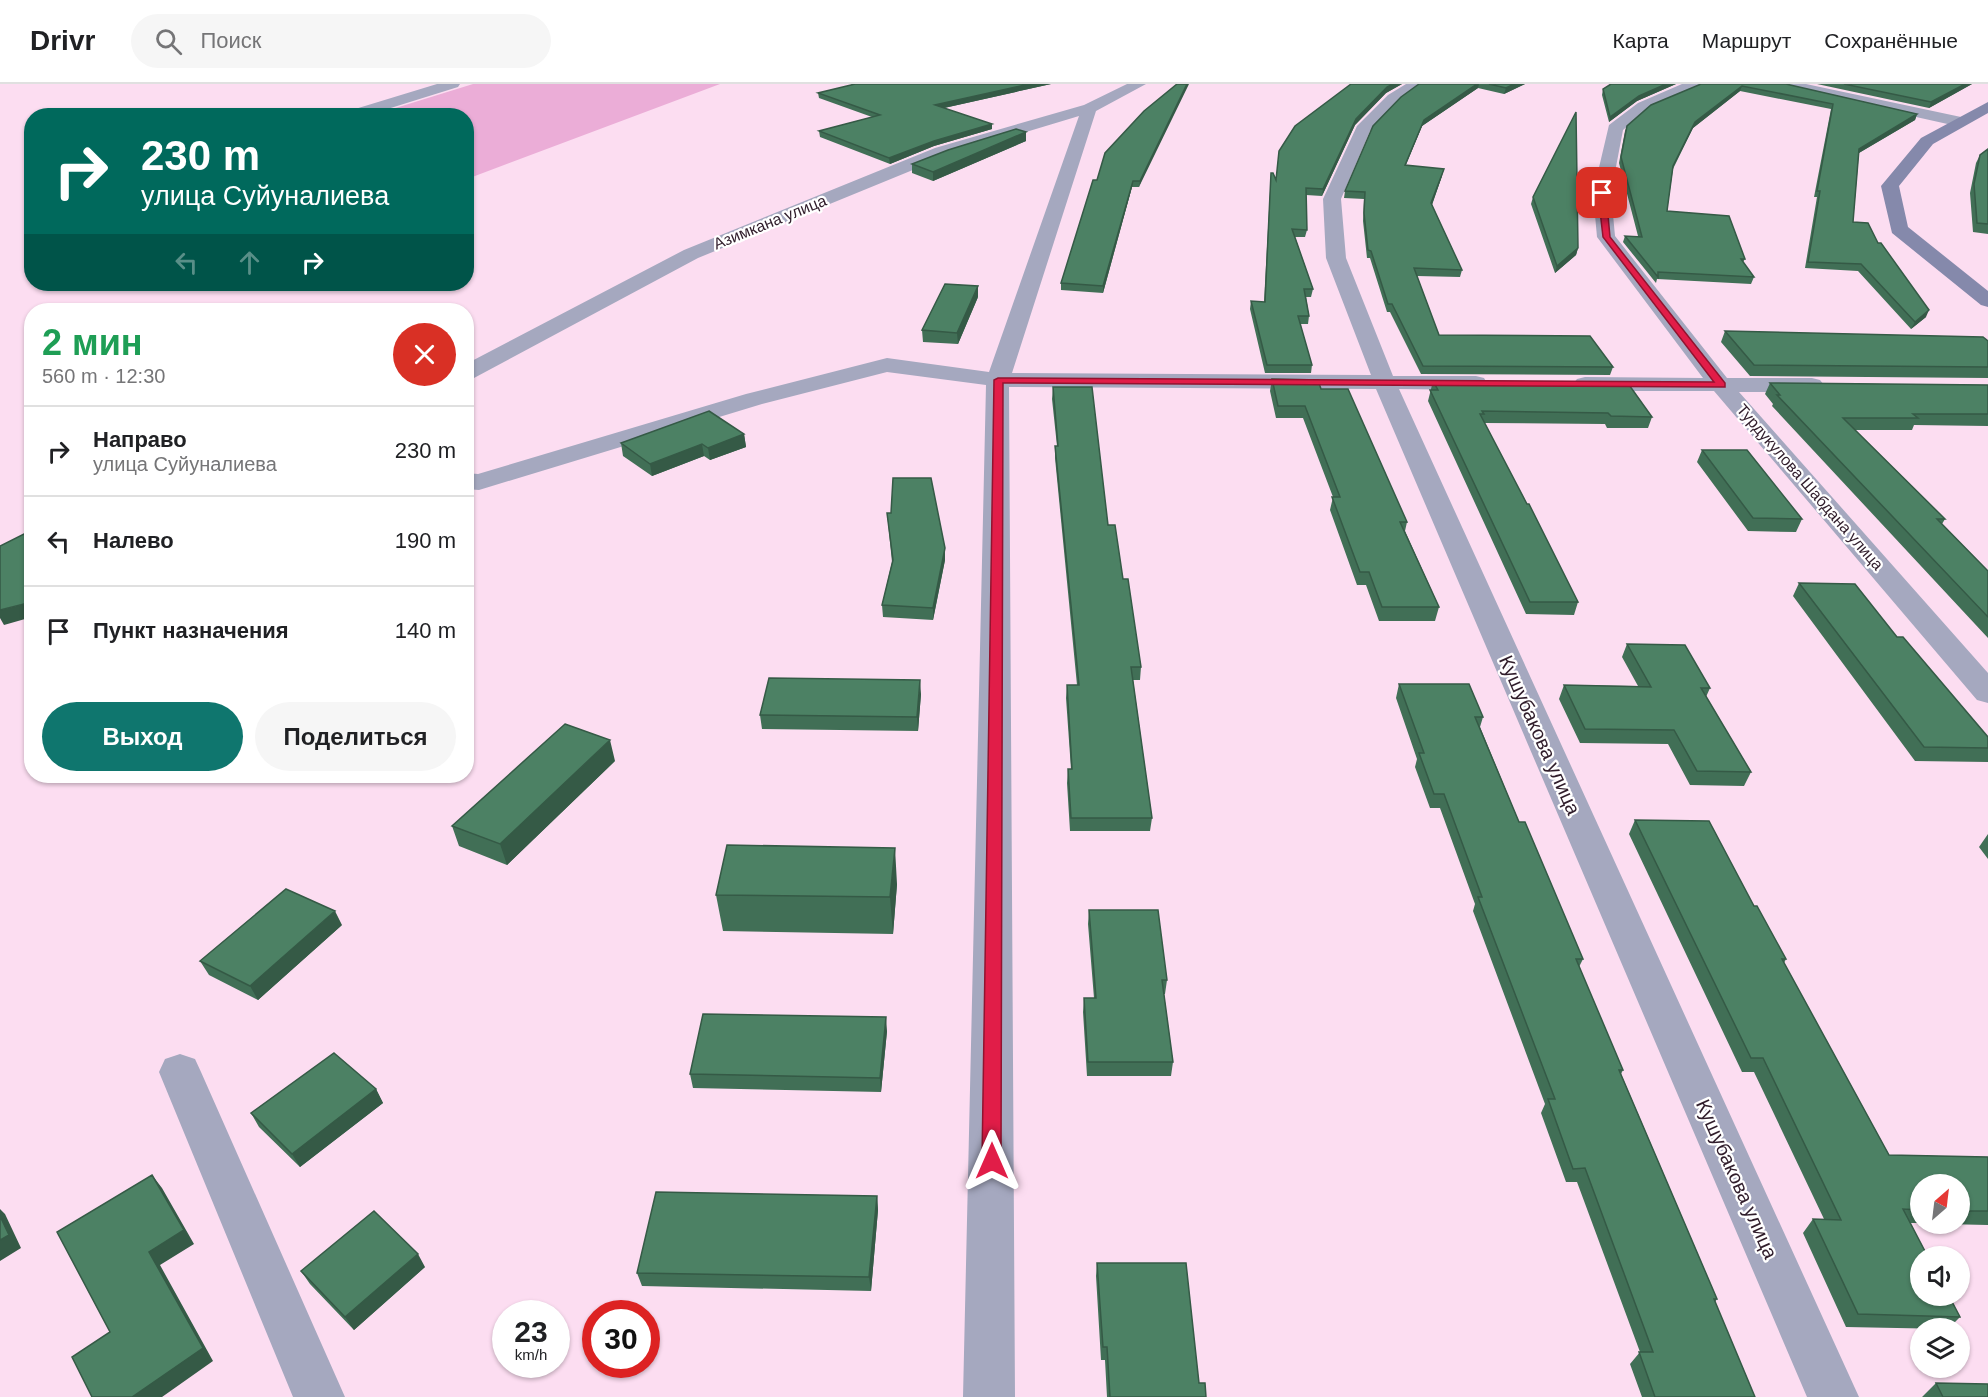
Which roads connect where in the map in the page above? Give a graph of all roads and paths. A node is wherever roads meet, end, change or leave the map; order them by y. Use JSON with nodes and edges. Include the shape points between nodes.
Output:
{"nodes":[{"id":1,"x":453,"y":84,"type":"edge"},
{"id":2,"x":1139,"y":84,"type":"edge"},
{"id":3,"x":1416,"y":84,"type":"edge"},
{"id":4,"x":1694,"y":84,"type":"edge"},
{"id":5,"x":1786,"y":84,"type":"edge"},
{"id":6,"x":1988,"y":106,"type":"edge"},
{"id":7,"x":374,"y":108,"type":"edge"},
{"id":8,"x":1089,"y":108,"type":"junction"},
{"id":9,"x":1965,"y":120,"type":"junction"},
{"id":10,"x":1988,"y":122,"type":"edge"},
{"id":11,"x":1988,"y":301,"type":"edge"},
{"id":12,"x":474,"y":369,"type":"edge"},
{"id":13,"x":998,"y":380,"type":"junction"},
{"id":14,"x":1385,"y":383,"type":"junction"},
{"id":15,"x":1501,"y":384,"type":"edge"},
{"id":16,"x":1559,"y":384,"type":"edge"},
{"id":17,"x":1721,"y":385,"type":"junction"},
{"id":18,"x":1837,"y":386,"type":"edge"},
{"id":19,"x":474,"y":482,"type":"edge"},
{"id":20,"x":1988,"y":693,"type":"edge"},
{"id":21,"x":180,"y":1072,"type":"dead end"},
{"id":22,"x":319,"y":1397,"type":"edge"},
{"id":23,"x":989,"y":1397,"type":"edge"},
{"id":24,"x":1833,"y":1397,"type":"edge"}],
"edges":[{"from":1,"to":7,"type":"street"},
{"from":2,"to":8,"type":"street","name":"Азимкана улица"},
{"from":3,"to":14,"type":"street","name":"Кушубакова улица","via":[[1394,98],[1363,129],[1332,199],[1336,258]]},
{"from":4,"to":17,"type":"street","name":"Турдукулова Шабдана улица","via":[[1643,106],[1615,128],[1602,193],[1606,237]]},
{"from":5,"to":9,"type":"street"},
{"from":6,"to":9,"type":"street"},
{"from":8,"to":12,"type":"street","name":"Азимкана улица","via":[[941,152],[691,254]]},
{"from":8,"to":13,"type":"street"},
{"from":9,"to":10,"type":"street"},
{"from":9,"to":11,"type":"street","via":[[1927,141],[1890,186],[1899,229]]},
{"from":13,"to":14,"type":"street"},
{"from":13,"to":19,"type":"street","via":[[887,366],[754,399]]},
{"from":13,"to":23,"type":"street"},
{"from":14,"to":15,"type":"street"},
{"from":14,"to":24,"type":"street","name":"Кушубакова улица"},
{"from":16,"to":17,"type":"street"},
{"from":17,"to":18,"type":"street"},
{"from":17,"to":20,"type":"street","name":"Турдукулова Шабдана улица"},
{"from":21,"to":22,"type":"street"}]}
